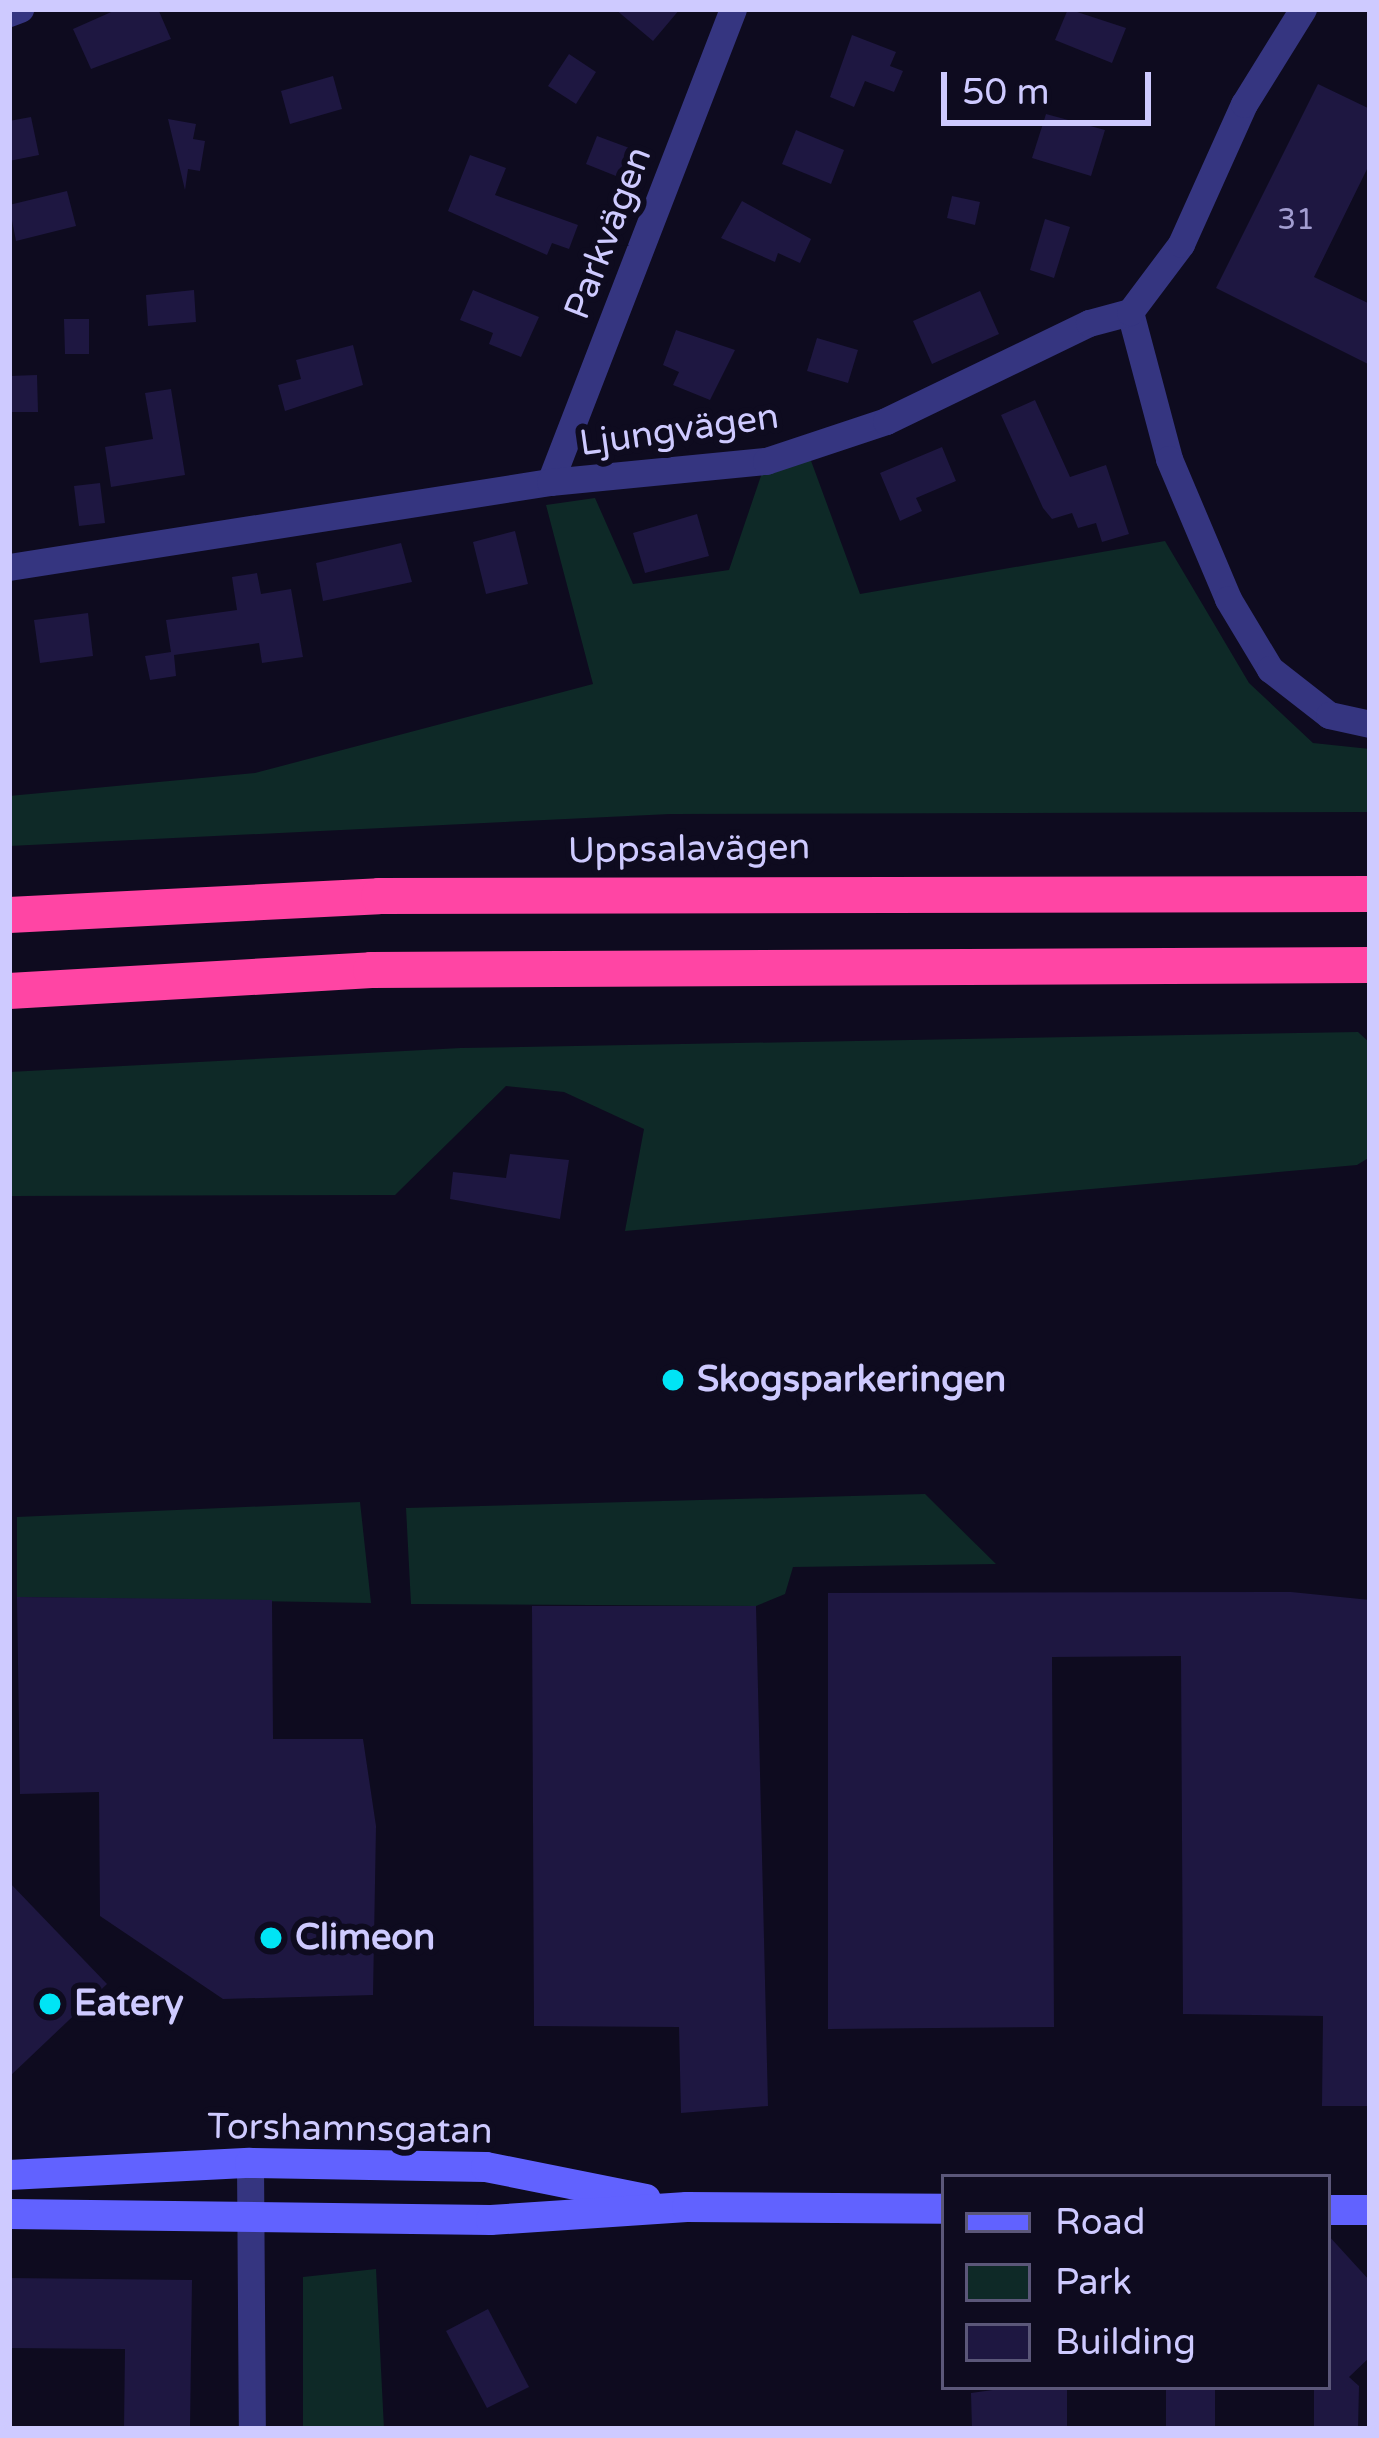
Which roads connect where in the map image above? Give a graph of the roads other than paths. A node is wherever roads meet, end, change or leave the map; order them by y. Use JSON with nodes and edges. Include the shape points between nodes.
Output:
{"nodes":[{"id":1,"x":20,"y":9,"type":"edge"},
{"id":2,"x":733,"y":9,"type":"edge"},
{"id":3,"x":1303,"y":9,"type":"edge"},
{"id":4,"x":9,"y":14,"type":"edge"},
{"id":5,"x":1130,"y":312,"type":"junction"},
{"id":6,"x":550,"y":482,"type":"junction"},
{"id":7,"x":9,"y":567,"type":"edge"},
{"id":8,"x":1370,"y":724,"type":"edge"},
{"id":9,"x":1370,"y":894,"type":"edge"},
{"id":10,"x":9,"y":915,"type":"edge"},
{"id":11,"x":1370,"y":965,"type":"edge"},
{"id":12,"x":9,"y":991,"type":"edge"},
{"id":13,"x":250,"y":2163,"type":"junction"},
{"id":14,"x":9,"y":2175,"type":"edge"},
{"id":15,"x":687,"y":2207,"type":"junction"},
{"id":16,"x":941,"y":2210,"type":"edge"},
{"id":17,"x":1331,"y":2210,"type":"edge"},
{"id":18,"x":1370,"y":2210,"type":"edge"},
{"id":19,"x":9,"y":2214,"type":"edge"},
{"id":20,"x":250,"y":2218,"type":"junction"},
{"id":21,"x":252,"y":2429,"type":"edge"}],
"edges":[{"from":1,"to":4,"type":"street"},
{"from":2,"to":6,"type":"street","name":"Parkvägen"},
{"from":3,"to":5,"type":"street","via":[[1244,104],[1181,244]]},
{"from":5,"to":6,"type":"street","name":"Ljungvägen","via":[[1089,323],[886,421],[766,461]]},
{"from":5,"to":8,"type":"street","via":[[1168,459],[1238,617],[1270,669],[1329,715]]},
{"from":6,"to":7,"type":"street","name":"Ljungvägen"},
{"from":9,"to":10,"type":"highway","name":"Uppsalavägen","via":[[492,894]]},
{"from":11,"to":12,"type":"highway","via":[[371,970]]},
{"from":13,"to":14,"type":"street","name":"Torshamnsgatan"},
{"from":13,"to":15,"type":"street","name":"Torshamnsgatan","via":[[486,2168]]},
{"from":13,"to":20,"type":"street"},
{"from":15,"to":16,"type":"street","name":"Torshamnsgatan"},
{"from":15,"to":20,"type":"street","name":"Torshamnsgatan","via":[[491,2220]]},
{"from":17,"to":18,"type":"street"},
{"from":19,"to":20,"type":"street","name":"Torshamnsgatan"},
{"from":20,"to":21,"type":"street"}]}
